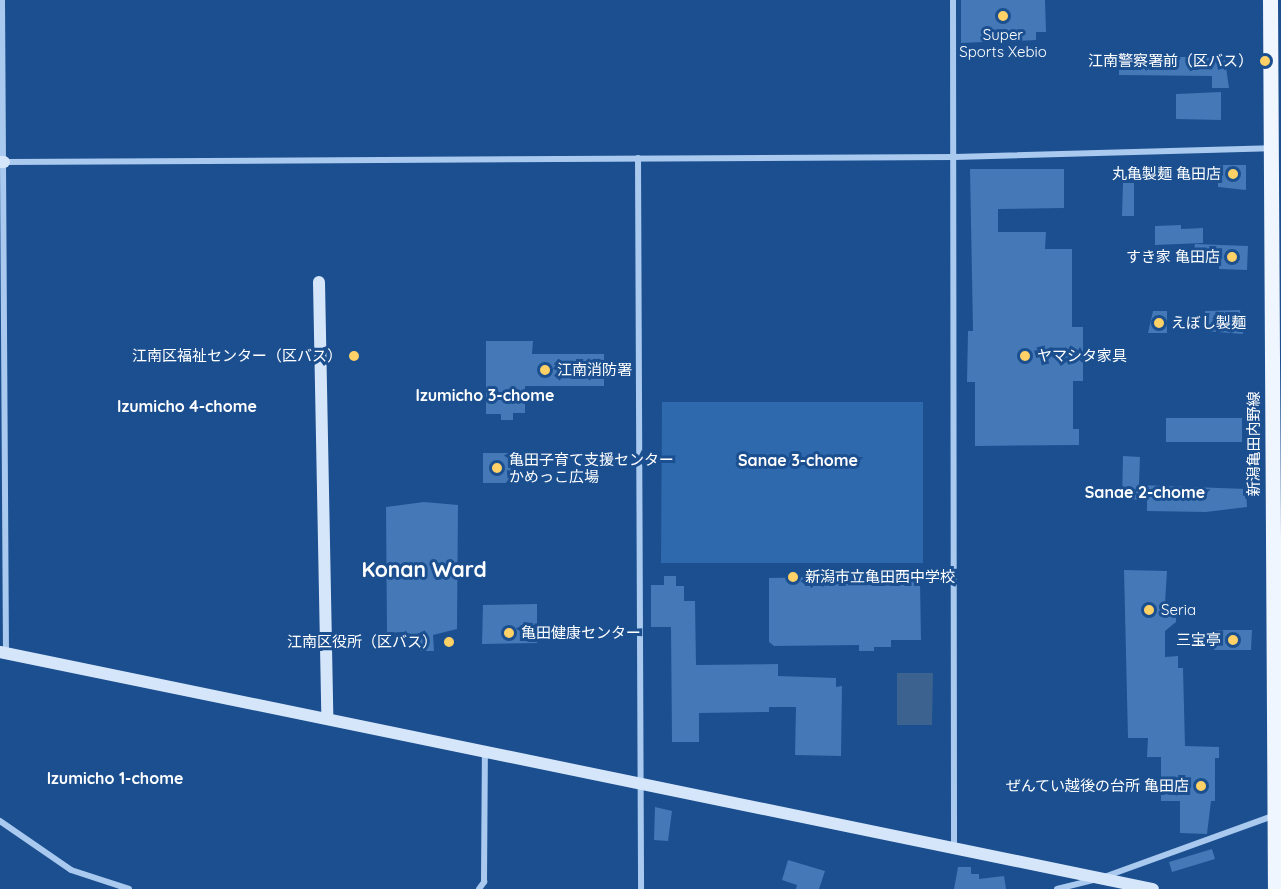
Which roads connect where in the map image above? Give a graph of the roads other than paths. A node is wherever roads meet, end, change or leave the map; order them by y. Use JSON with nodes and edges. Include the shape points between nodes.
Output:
{"nodes":[{"id":1,"x":2,"y":0,"type":"edge"},
{"id":2,"x":953,"y":0,"type":"edge"},
{"id":3,"x":1270,"y":0,"type":"edge"},
{"id":4,"x":1277,"y":123,"type":"edge"},
{"id":5,"x":1274,"y":148,"type":"junction"},
{"id":6,"x":955,"y":157,"type":"junction"},
{"id":7,"x":638,"y":158,"type":"junction"},
{"id":8,"x":2,"y":162,"type":"edge"},
{"id":9,"x":1277,"y":268,"type":"edge"},
{"id":10,"x":319,"y":282,"type":"dead end"},
{"id":11,"x":1276,"y":455,"type":"edge"},
{"id":12,"x":3,"y":652,"type":"edge"},
{"id":13,"x":327,"y":717,"type":"junction"},
{"id":14,"x":484,"y":750,"type":"junction"},
{"id":15,"x":638,"y":783,"type":"junction"},
{"id":16,"x":1277,"y":814,"type":"edge"},
{"id":17,"x":0,"y":821,"type":"edge"},
{"id":18,"x":954,"y":846,"type":"junction"},
{"id":19,"x":1102,"y":878,"type":"junction"},
{"id":20,"x":129,"y":889,"type":"edge"},
{"id":21,"x":479,"y":889,"type":"edge"},
{"id":22,"x":641,"y":889,"type":"edge"},
{"id":23,"x":1057,"y":889,"type":"edge"},
{"id":24,"x":1153,"y":889,"type":"edge"},
{"id":25,"x":1275,"y":889,"type":"edge"}],
"edges":[{"from":1,"to":8,"type":"street"},
{"from":2,"to":6,"type":"street"},
{"from":3,"to":4,"type":"main road","name":"新潟亀田内野線"},
{"from":4,"to":5,"type":"main road","name":"新潟亀田内野線"},
{"from":5,"to":6,"type":"street"},
{"from":5,"to":9,"type":"main road","name":"新潟亀田内野線"},
{"from":6,"to":7,"type":"street"},
{"from":6,"to":18,"type":"street"},
{"from":7,"to":8,"type":"street"},
{"from":7,"to":15,"type":"street"},
{"from":8,"to":12,"type":"street"},
{"from":9,"to":11,"type":"main road","name":"新潟亀田内野線"},
{"from":10,"to":13,"type":"street"},
{"from":11,"to":16,"type":"main road","name":"新潟亀田内野線"},
{"from":12,"to":13,"type":"street"},
{"from":13,"to":14,"type":"street"},
{"from":14,"to":15,"type":"street"},
{"from":14,"to":21,"type":"street","via":[[484,882]]},
{"from":15,"to":18,"type":"street"},
{"from":15,"to":22,"type":"street"},
{"from":16,"to":19,"type":"street"},
{"from":16,"to":25,"type":"main road","name":"新潟亀田内野線"},
{"from":17,"to":20,"type":"street","via":[[71,870]]},
{"from":18,"to":19,"type":"street"},
{"from":19,"to":23,"type":"street"},
{"from":19,"to":24,"type":"street"}]}
